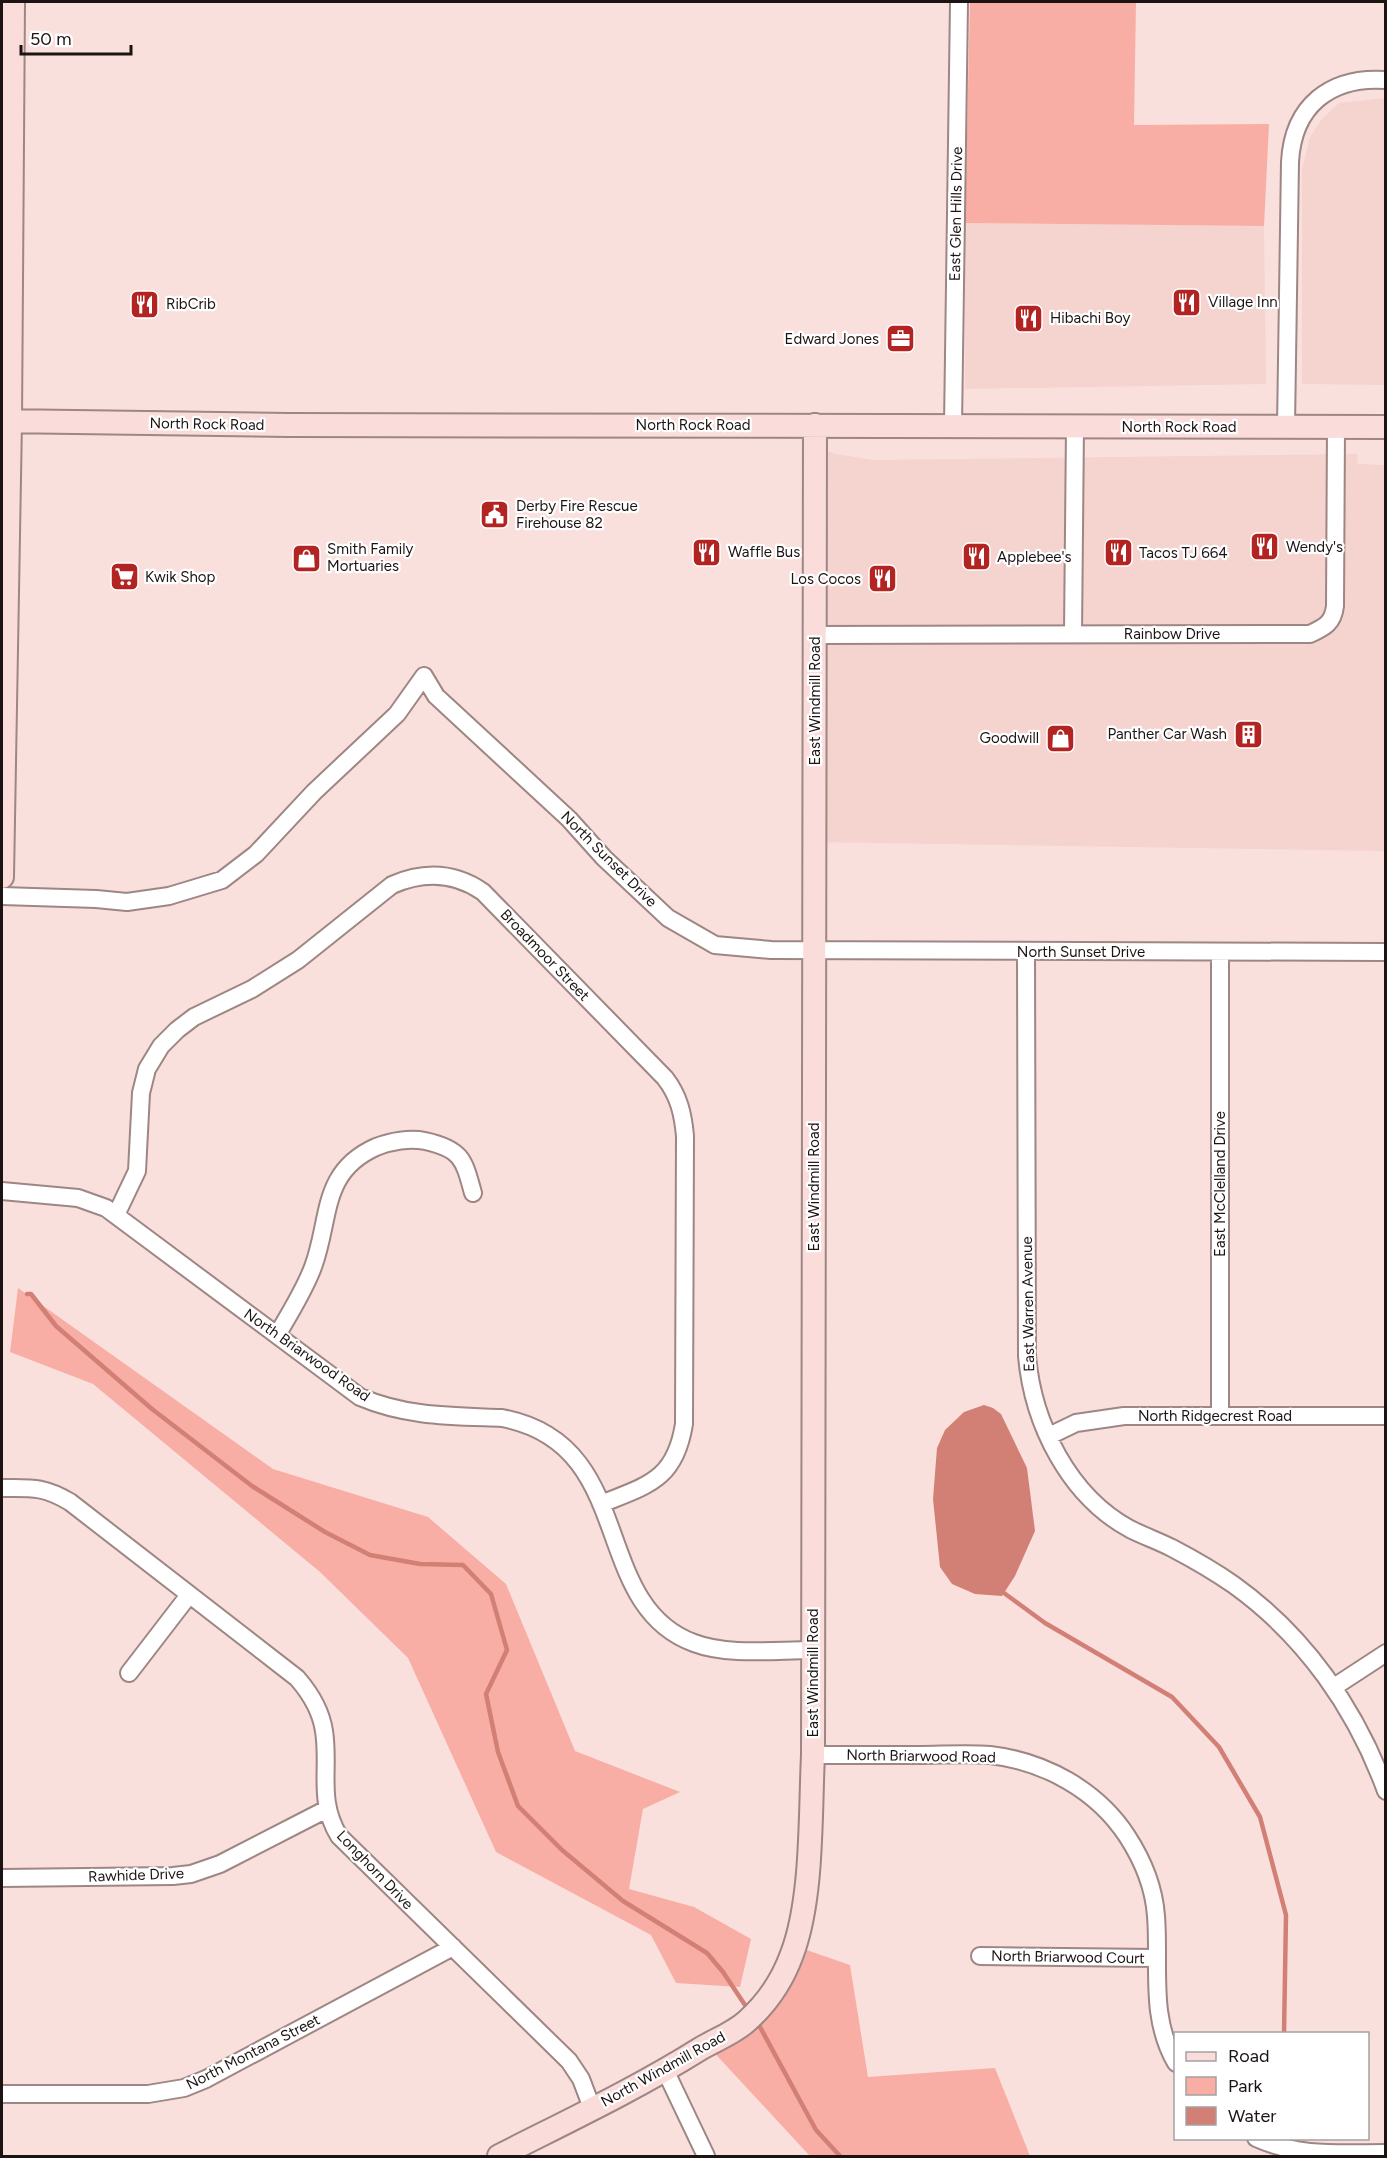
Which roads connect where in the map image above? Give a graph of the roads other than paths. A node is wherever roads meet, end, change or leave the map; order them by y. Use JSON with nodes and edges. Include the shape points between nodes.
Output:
{"nodes":[{"id":1,"x":13,"y":2,"type":"edge"},
{"id":2,"x":959,"y":2,"type":"edge"},
{"id":3,"x":1386,"y":80,"type":"edge"},
{"id":4,"x":6,"y":421,"type":"edge"},
{"id":5,"x":815,"y":425,"type":"junction"},
{"id":6,"x":953,"y":426,"type":"junction"},
{"id":7,"x":1075,"y":426,"type":"junction"},
{"id":8,"x":1286,"y":427,"type":"junction"},
{"id":9,"x":1336,"y":427,"type":"junction"},
{"id":10,"x":1386,"y":427,"type":"edge"},
{"id":11,"x":1073,"y":634,"type":"junction"},
{"id":12,"x":815,"y":635,"type":"junction"},
{"id":13,"x":2,"y":877,"type":"edge"},
{"id":14,"x":2,"y":896,"type":"edge"},
{"id":15,"x":815,"y":949,"type":"junction"},
{"id":16,"x":1026,"y":952,"type":"junction"},
{"id":17,"x":1220,"y":952,"type":"junction"},
{"id":18,"x":1386,"y":952,"type":"edge"},
{"id":19,"x":2,"y":1191,"type":"edge"},
{"id":20,"x":473,"y":1193,"type":"dead end"},
{"id":21,"x":116,"y":1215,"type":"junction"},
{"id":22,"x":277,"y":1335,"type":"junction"},
{"id":23,"x":1220,"y":1416,"type":"junction"},
{"id":24,"x":1386,"y":1416,"type":"edge"},
{"id":25,"x":1049,"y":1436,"type":"junction"},
{"id":26,"x":2,"y":1488,"type":"edge"},
{"id":27,"x":601,"y":1504,"type":"junction"},
{"id":28,"x":189,"y":1595,"type":"junction"},
{"id":29,"x":812,"y":1650,"type":"junction"},
{"id":30,"x":1386,"y":1653,"type":"edge"},
{"id":31,"x":129,"y":1673,"type":"dead end"},
{"id":32,"x":1334,"y":1687,"type":"junction"},
{"id":33,"x":813,"y":1755,"type":"junction"},
{"id":34,"x":1386,"y":1791,"type":"edge"},
{"id":35,"x":327,"y":1809,"type":"junction"},
{"id":36,"x":2,"y":1878,"type":"edge"},
{"id":37,"x":795,"y":1946,"type":"joint"},
{"id":38,"x":453,"y":1947,"type":"junction"},
{"id":39,"x":980,"y":1956,"type":"dead end"},
{"id":40,"x":1156,"y":1958,"type":"junction"},
{"id":41,"x":1174,"y":2058,"type":"edge"},
{"id":42,"x":665,"y":2070,"type":"junction"},
{"id":43,"x":2,"y":2094,"type":"edge"},
{"id":44,"x":592,"y":2108,"type":"junction"},
{"id":45,"x":1259,"y":2140,"type":"edge"},
{"id":46,"x":1386,"y":2153,"type":"edge"},
{"id":47,"x":499,"y":2157,"type":"edge"},
{"id":48,"x":706,"y":2157,"type":"edge"}],
"edges":[{"from":1,"to":4,"type":"street"},
{"from":2,"to":6,"type":"street","name":"East Glen Hills Drive"},
{"from":3,"to":8,"type":"street","via":[[1359,80],[1328,91],[1303,115],[1293,138]]},
{"from":4,"to":5,"type":"street","name":"North Rock Road"},
{"from":4,"to":13,"type":"street"},
{"from":5,"to":6,"type":"street","name":"North Rock Road"},
{"from":5,"to":12,"type":"street","name":"East Windmill Road"},
{"from":6,"to":7,"type":"street","name":"North Rock Road"},
{"from":7,"to":8,"type":"street","name":"North Rock Road"},
{"from":7,"to":11,"type":"street"},
{"from":8,"to":9,"type":"street","name":"North Rock Road"},
{"from":9,"to":10,"type":"street","name":"North Rock Road"},
{"from":9,"to":11,"type":"street","name":"Rainbow Drive","via":[[1335,606],[1329,624],[1310,634]]},
{"from":11,"to":12,"type":"street","name":"Rainbow Drive"},
{"from":12,"to":15,"type":"street","name":"East Windmill Road"},
{"from":14,"to":15,"type":"street","name":"North Sunset Drive","via":[[127,902],[169,896],[222,880],[256,854],[314,792],[397,714],[424,675],[436,696],[569,819],[668,918],[715,945]]},
{"from":15,"to":16,"type":"street","name":"North Sunset Drive"},
{"from":15,"to":29,"type":"street","name":"East Windmill Road"},
{"from":16,"to":17,"type":"street","name":"North Sunset Drive"},
{"from":16,"to":25,"type":"street","name":"East Warren Avenue","via":[[1027,1356],[1033,1397]]},
{"from":17,"to":18,"type":"street","name":"North Sunset Drive"},
{"from":17,"to":23,"type":"street","name":"East McClelland Drive"},
{"from":19,"to":21,"type":"street","name":"North Briarwood Road","via":[[78,1198]]},
{"from":20,"to":22,"type":"street","via":[[466,1168],[455,1151],[443,1146],[402,1140],[359,1156],[334,1188],[314,1266]]},
{"from":21,"to":22,"type":"street","name":"North Briarwood Road"},
{"from":21,"to":27,"type":"street","name":"Broadmoor Street","via":[[137,1171],[145,1074],[154,1054],[177,1030],[288,966],[392,885],[426,875],[444,875],[472,884],[665,1078],[681,1108],[685,1137],[681,1441],[674,1459],[657,1479]]},
{"from":22,"to":27,"type":"street","name":"North Briarwood Road","via":[[360,1397],[380,1405],[417,1414],[502,1418],[533,1426],[578,1460]]},
{"from":23,"to":24,"type":"street","name":"North Ridgecrest Road"},
{"from":23,"to":25,"type":"street","name":"North Ridgecrest Road","via":[[1124,1416],[1076,1423]]},
{"from":25,"to":32,"type":"street","name":"East Warren Avenue","via":[[1060,1460],[1095,1503],[1130,1528],[1235,1586],[1297,1642]]},
{"from":26,"to":28,"type":"street","name":"Longhorn Drive","via":[[53,1492]]},
{"from":27,"to":29,"type":"street","name":"North Briarwood Road","via":[[639,1597],[670,1631],[692,1643],[716,1649]]},
{"from":28,"to":31,"type":"street"},
{"from":28,"to":35,"type":"street","name":"Longhorn Drive","via":[[297,1678],[315,1703],[325,1733]]},
{"from":29,"to":33,"type":"street","name":"East Windmill Road"},
{"from":30,"to":32,"type":"street"},
{"from":32,"to":34,"type":"street","name":"East Warren Avenue","via":[[1357,1725]]},
{"from":33,"to":37,"type":"street","name":"East Windmill Road","via":[[807,1884]]},
{"from":33,"to":40,"type":"street","name":"North Briarwood Road","via":[[990,1755],[1021,1761],[1070,1782],[1111,1815],[1144,1868],[1156,1915]]},
{"from":35,"to":36,"type":"street","name":"Rawhide Drive","via":[[218,1865],[191,1874]]},
{"from":35,"to":38,"type":"street","name":"Longhorn Drive","via":[[334,1828],[346,1843]]},
{"from":37,"to":42,"type":"street","name":"North Windmill Road","via":[[773,1991],[751,2018]]},
{"from":38,"to":43,"type":"street","name":"North Montana Street","via":[[183,2088],[148,2094]]},
{"from":38,"to":44,"type":"street","name":"Longhorn Drive","via":[[569,2061]]},
{"from":39,"to":40,"type":"street","name":"North Briarwood Court"},
{"from":40,"to":41,"type":"street","name":"North Briarwood Road","via":[[1160,2018]]},
{"from":42,"to":44,"type":"street","name":"North Windmill Road"},
{"from":42,"to":48,"type":"street"},
{"from":44,"to":47,"type":"street","name":"North Windmill Road"},
{"from":45,"to":46,"type":"street","via":[[1308,2153]]}]}
